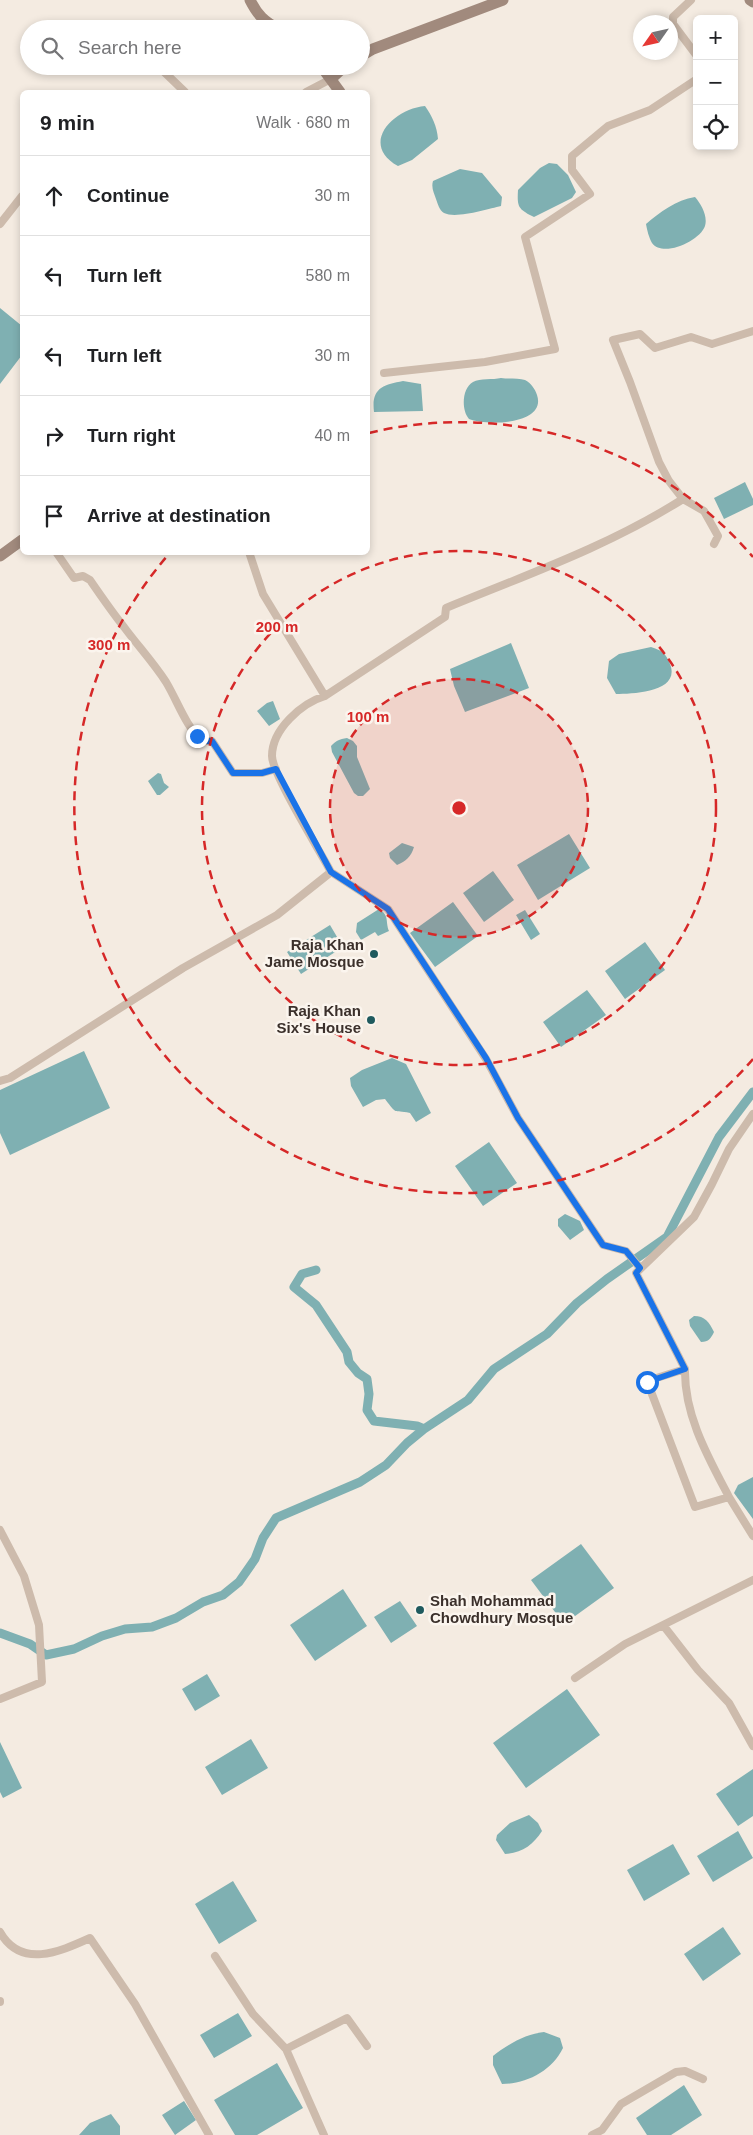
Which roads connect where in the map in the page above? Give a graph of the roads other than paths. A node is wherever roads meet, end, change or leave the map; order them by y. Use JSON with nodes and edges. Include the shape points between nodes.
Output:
{"nodes":[{"id":1,"x":250,"y":0,"type":"edge"},
{"id":2,"x":503,"y":0,"type":"edge"},
{"id":3,"x":690,"y":0,"type":"edge"},
{"id":4,"x":750,"y":0,"type":"edge"},
{"id":5,"x":753,"y":2,"type":"edge"},
{"id":6,"x":264,"y":20,"type":"edge"},
{"id":7,"x":370,"y":51,"type":"edge"},
{"id":8,"x":693,"y":51,"type":"edge"},
{"id":9,"x":167,"y":75,"type":"edge"},
{"id":10,"x":329,"y":75,"type":"edge"},
{"id":11,"x":336,"y":75,"type":"edge"},
{"id":12,"x":332,"y":79,"type":"junction"},
{"id":13,"x":693,"y":82,"type":"edge"},
{"id":14,"x":183,"y":90,"type":"edge"},
{"id":15,"x":310,"y":90,"type":"edge"},
{"id":16,"x":339,"y":90,"type":"edge"},
{"id":17,"x":20,"y":199,"type":"edge"},
{"id":18,"x":0,"y":224,"type":"edge"},
{"id":19,"x":753,"y":331,"type":"edge"},
{"id":20,"x":384,"y":373,"type":"dead end"},
{"id":21,"x":683,"y":499,"type":"junction"},
{"id":22,"x":20,"y":541,"type":"edge"},
{"id":23,"x":714,"y":544,"type":"dead end"},
{"id":24,"x":58,"y":555,"type":"edge"},
{"id":25,"x":250,"y":555,"type":"edge"},
{"id":26,"x":0,"y":556,"type":"edge"},
{"id":27,"x":325,"y":696,"type":"junction"},
{"id":28,"x":276,"y":769,"type":"junction"},
{"id":29,"x":331,"y":872,"type":"junction"},
{"id":30,"x":0,"y":1081,"type":"edge"},
{"id":31,"x":753,"y":1114,"type":"edge"},
{"id":32,"x":640,"y":1268,"type":"junction"},
{"id":33,"x":685,"y":1369,"type":"junction"},
{"id":34,"x":729,"y":1497,"type":"junction"},
{"id":35,"x":0,"y":1530,"type":"edge"},
{"id":36,"x":753,"y":1535,"type":"edge"},
{"id":37,"x":753,"y":1580,"type":"edge"},
{"id":38,"x":663,"y":1625,"type":"junction"},
{"id":39,"x":576,"y":1678,"type":"dead end"},
{"id":40,"x":0,"y":1699,"type":"edge"},
{"id":41,"x":753,"y":1746,"type":"edge"},
{"id":42,"x":0,"y":1932,"type":"edge"},
{"id":43,"x":215,"y":1956,"type":"dead end"},
{"id":44,"x":367,"y":2046,"type":"dead end"},
{"id":45,"x":286,"y":2050,"type":"junction"},
{"id":46,"x":703,"y":2079,"type":"dead end"},
{"id":47,"x":209,"y":2135,"type":"edge"},
{"id":48,"x":324,"y":2135,"type":"edge"},
{"id":49,"x":592,"y":2135,"type":"edge"}],
"edges":[{"from":1,"to":6,"type":"street"},
{"from":2,"to":7,"type":"street"},
{"from":3,"to":8,"type":"street","via":[[673,17],[673,24]]},
{"from":4,"to":5,"type":"street"},
{"from":9,"to":14,"type":"street"},
{"from":10,"to":12,"type":"street"},
{"from":11,"to":12,"type":"street"},
{"from":12,"to":15,"type":"street"},
{"from":12,"to":16,"type":"street"},
{"from":13,"to":20,"type":"street","via":[[650,110],[608,126],[572,156],[572,170],[590,194],[525,237],[555,349],[485,362]]},
{"from":17,"to":18,"type":"street"},
{"from":19,"to":21,"type":"street","via":[[712,344],[691,337],[655,348],[640,334],[612,340],[659,462]]},
{"from":21,"to":23,"type":"street","via":[[704,511],[718,536]]},
{"from":21,"to":27,"type":"street","via":[[662,513],[568,559],[446,608],[445,617]]},
{"from":22,"to":26,"type":"street"},
{"from":24,"to":28,"type":"street","via":[[74,578],[83,576],[90,580],[147,654],[197,736],[202,741],[212,741],[233,773],[262,773]]},
{"from":25,"to":27,"type":"street","via":[[263,594]]},
{"from":27,"to":28,"type":"street","via":[[312,700],[295,712],[282,728],[272,757]]},
{"from":28,"to":29,"type":"street"},
{"from":29,"to":30,"type":"street","via":[[277,914],[183,968],[10,1078]]},
{"from":29,"to":32,"type":"street","via":[[388,909],[486,1058],[518,1118],[603,1245],[626,1251]]},
{"from":31,"to":32,"type":"street","via":[[729,1149],[694,1217]]},
{"from":32,"to":33,"type":"street","via":[[636,1273]]},
{"from":33,"to":34,"type":"street","via":[[685,1390],[703,1446]]},
{"from":33,"to":34,"type":"street","via":[[647,1382],[695,1508]]},
{"from":34,"to":36,"type":"street"},
{"from":35,"to":40,"type":"street","via":[[24,1576],[39,1625],[42,1682]]},
{"from":37,"to":38,"type":"street"},
{"from":38,"to":39,"type":"street","via":[[617,1649]]},
{"from":38,"to":41,"type":"street","via":[[729,1703]]},
{"from":42,"to":47,"type":"street","via":[[6,1944],[23,1954],[57,1952],[90,1938],[135,2004]]},
{"from":43,"to":45,"type":"street","via":[[253,2014]]},
{"from":44,"to":45,"type":"street","via":[[347,2018]]},
{"from":45,"to":48,"type":"street"},
{"from":46,"to":49,"type":"street","via":[[685,2071],[676,2072],[621,2104],[602,2130]]}]}
